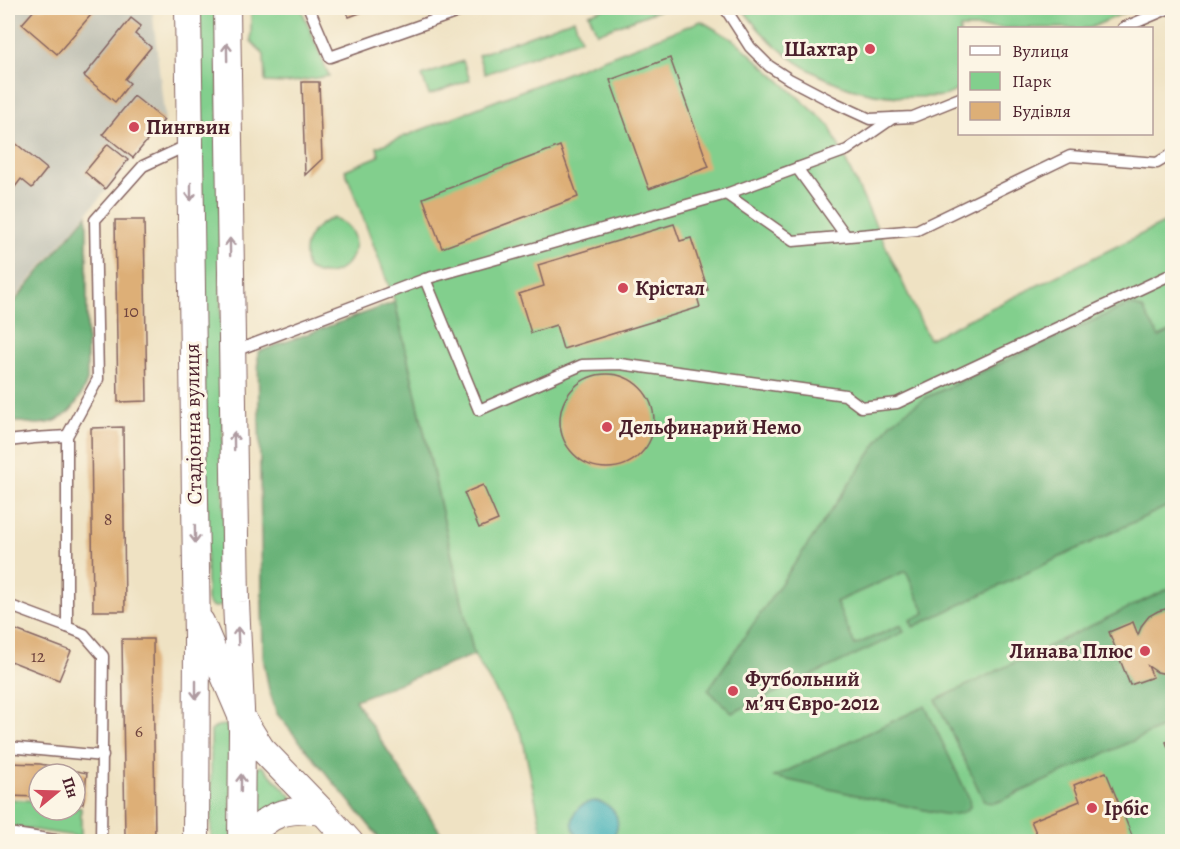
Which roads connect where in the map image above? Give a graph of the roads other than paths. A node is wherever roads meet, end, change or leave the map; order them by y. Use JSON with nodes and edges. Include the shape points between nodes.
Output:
{"nodes":[{"id":1,"x":188,"y":8,"type":"edge"},
{"id":2,"x":227,"y":8,"type":"edge"},
{"id":3,"x":309,"y":8,"type":"edge"},
{"id":4,"x":469,"y":8,"type":"edge"},
{"id":5,"x":724,"y":8,"type":"edge"},
{"id":6,"x":1170,"y":8,"type":"edge"},
{"id":7,"x":1125,"y":27,"type":"edge"},
{"id":8,"x":958,"y":99,"type":"edge"},
{"id":9,"x":893,"y":118,"type":"junction"},
{"id":10,"x":190,"y":144,"type":"junction"},
{"id":11,"x":1173,"y":154,"type":"edge"},
{"id":12,"x":797,"y":168,"type":"junction"},
{"id":13,"x":726,"y":195,"type":"junction"},
{"id":14,"x":846,"y":236,"type":"junction"},
{"id":15,"x":1173,"y":274,"type":"edge"},
{"id":16,"x":425,"y":279,"type":"junction"},
{"id":17,"x":232,"y":352,"type":"junction"},
{"id":18,"x":67,"y":436,"type":"junction"},
{"id":19,"x":8,"y":441,"type":"edge"},
{"id":20,"x":8,"y":605,"type":"edge"},
{"id":21,"x":196,"y":611,"type":"junction"},
{"id":22,"x":67,"y":627,"type":"junction"},
{"id":23,"x":242,"y":723,"type":"junction"},
{"id":24,"x":196,"y":745,"type":"junction"},
{"id":25,"x":8,"y":747,"type":"edge"},
{"id":26,"x":103,"y":756,"type":"junction"},
{"id":27,"x":323,"y":812,"type":"junction"},
{"id":28,"x":8,"y":833,"type":"edge"},
{"id":29,"x":68,"y":842,"type":"edge"},
{"id":30,"x":101,"y":842,"type":"edge"},
{"id":31,"x":196,"y":842,"type":"edge"},
{"id":32,"x":241,"y":842,"type":"edge"},
{"id":33,"x":250,"y":842,"type":"edge"},
{"id":34,"x":350,"y":842,"type":"edge"}],
"edges":[{"from":1,"to":10,"type":"street","name":"Стадіонна вулиця"},
{"from":17,"to":2,"type":"street","name":"Стадіонна вулиця","one_way":true},
{"from":3,"to":4,"type":"lane","via":[[330,57]]},
{"from":5,"to":9,"type":"lane","via":[[750,47],[769,66],[870,119]]},
{"from":6,"to":7,"type":"lane"},
{"from":8,"to":9,"type":"lane","via":[[914,117]]},
{"from":9,"to":12,"type":"lane","via":[[847,150]]},
{"from":10,"to":18,"type":"lane","via":[[143,166],[95,220],[98,379]]},
{"from":10,"to":21,"type":"street","name":"Стадіонна вулиця","one_way":true},
{"from":11,"to":14,"type":"lane","via":[[1157,163],[1070,156],[917,230]]},
{"from":12,"to":13,"type":"lane"},
{"from":12,"to":14,"type":"lane"},
{"from":13,"to":14,"type":"lane","via":[[793,241]]},
{"from":13,"to":16,"type":"lane"},
{"from":15,"to":16,"type":"lane","via":[[897,403],[861,407],[845,395],[620,364],[582,365],[479,410]]},
{"from":16,"to":17,"type":"lane"},
{"from":23,"to":17,"type":"street","name":"Стадіонна вулиця","one_way":true},
{"from":18,"to":19,"type":"lane"},
{"from":18,"to":22,"type":"lane"},
{"from":20,"to":22,"type":"lane"},
{"from":21,"to":23,"type":"street"},
{"from":21,"to":24,"type":"street","name":"Стадіонна вулиця","one_way":true},
{"from":22,"to":26,"type":"lane","via":[[84,634],[103,656]]},
{"from":23,"to":24,"type":"street","via":[[216,718],[201,731]]},
{"from":23,"to":27,"type":"street"},
{"from":32,"to":23,"type":"street","name":"Стадіонна вулиця","one_way":true},
{"from":24,"to":31,"type":"street","name":"Стадіонна вулиця"},
{"from":25,"to":26,"type":"lane"},
{"from":26,"to":30,"type":"lane"},
{"from":27,"to":33,"type":"street","via":[[296,810],[273,817],[261,824]]},
{"from":27,"to":34,"type":"street"},
{"from":28,"to":29,"type":"lane"}]}
